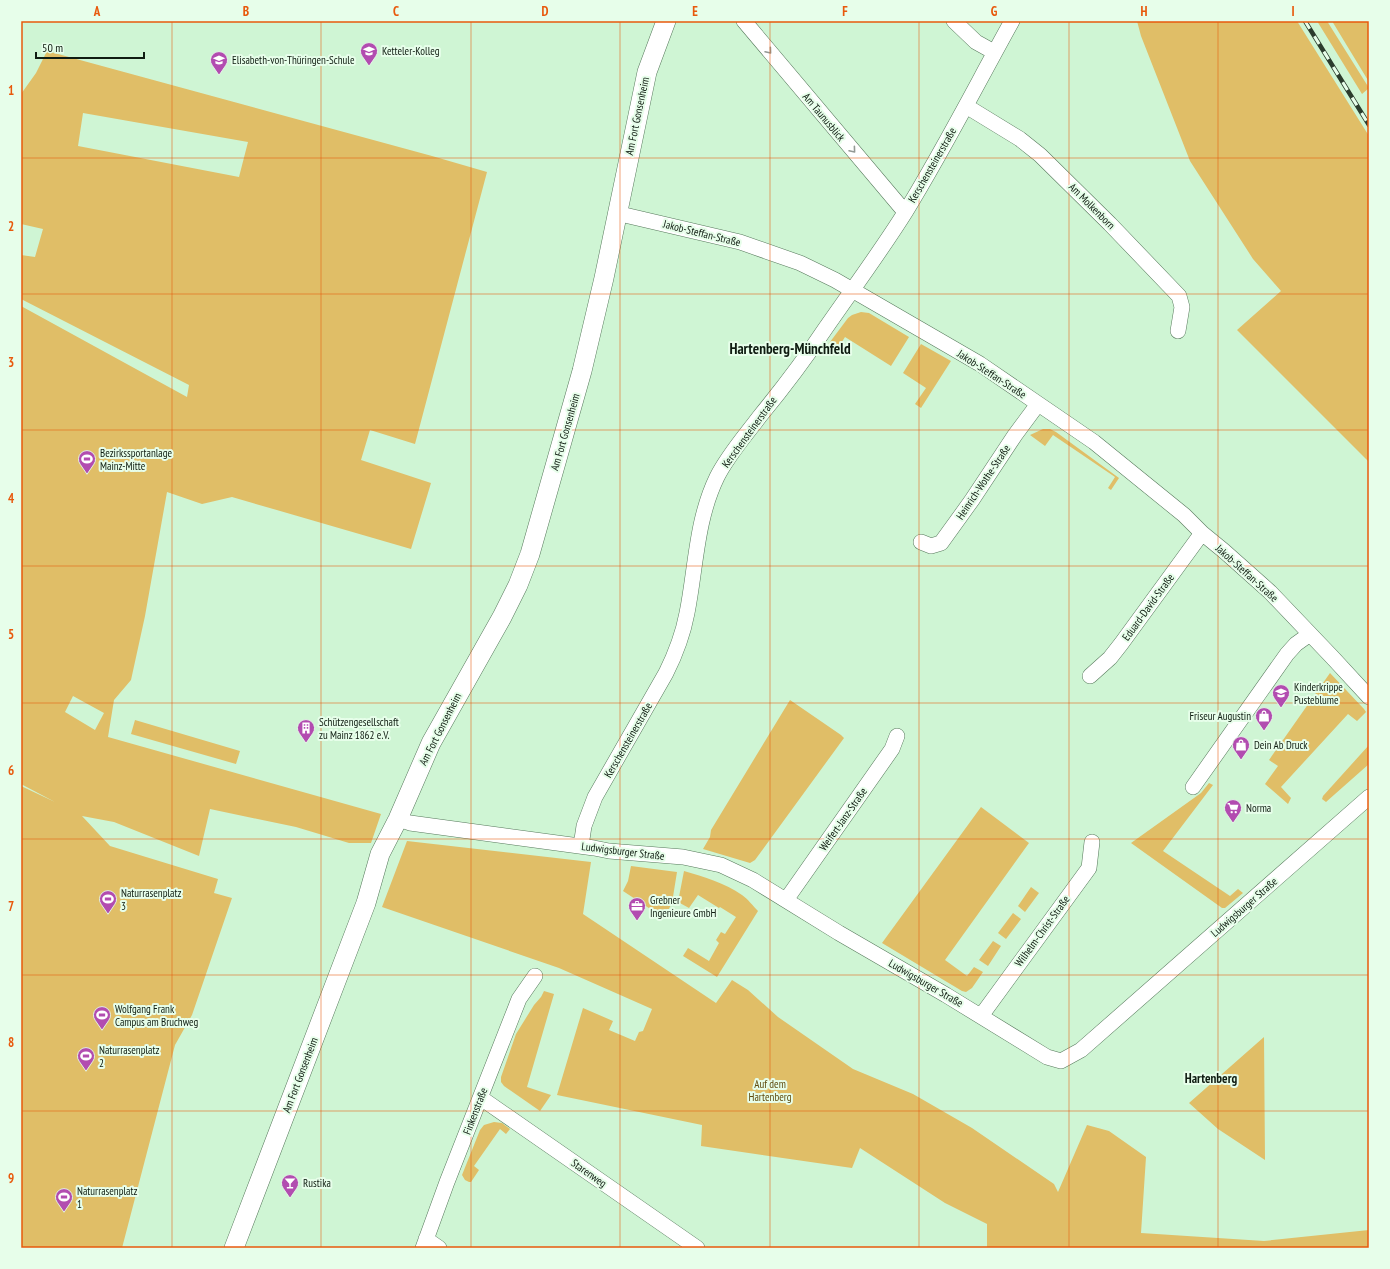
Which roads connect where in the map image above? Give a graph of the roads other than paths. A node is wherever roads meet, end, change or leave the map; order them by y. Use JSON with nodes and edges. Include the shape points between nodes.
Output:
{"nodes":[{"id":1,"x":666,"y":21,"type":"edge"},
{"id":2,"x":744,"y":21,"type":"edge"},
{"id":3,"x":954,"y":21,"type":"edge"},
{"id":4,"x":1012,"y":21,"type":"edge"},
{"id":5,"x":994,"y":52,"type":"junction"},
{"id":6,"x":966,"y":106,"type":"junction"},
{"id":7,"x":905,"y":212,"type":"junction"},
{"id":8,"x":616,"y":213,"type":"junction"},
{"id":9,"x":852,"y":290,"type":"junction"},
{"id":10,"x":1178,"y":331,"type":"dead end"},
{"id":11,"x":1038,"y":404,"type":"junction"},
{"id":12,"x":1202,"y":533,"type":"junction"},
{"id":13,"x":921,"y":542,"type":"dead end"},
{"id":14,"x":1310,"y":634,"type":"junction"},
{"id":15,"x":1090,"y":676,"type":"dead end"},
{"id":16,"x":1369,"y":697,"type":"edge"},
{"id":17,"x":897,"y":736,"type":"dead end"},
{"id":18,"x":1193,"y":787,"type":"dead end"},
{"id":19,"x":1369,"y":796,"type":"edge"},
{"id":20,"x":398,"y":819,"type":"junction"},
{"id":21,"x":1092,"y":842,"type":"dead end"},
{"id":22,"x":581,"y":846,"type":"junction"},
{"id":23,"x":786,"y":900,"type":"junction"},
{"id":24,"x":534,"y":976,"type":"dead end"},
{"id":25,"x":981,"y":1016,"type":"junction"},
{"id":26,"x":480,"y":1098,"type":"junction"},
{"id":27,"x":425,"y":1244,"type":"edge"},
{"id":28,"x":234,"y":1248,"type":"edge"},
{"id":29,"x":439,"y":1248,"type":"edge"},
{"id":30,"x":697,"y":1248,"type":"edge"}],
"edges":[{"from":1,"to":8,"type":"street","name":"Am Fort Gonsenheim","via":[[646,72]]},
{"from":2,"to":7,"type":"street","name":"Am Taunusblick","one_way":true},
{"from":3,"to":5,"type":"street","via":[[976,42]]},
{"from":4,"to":5,"type":"street","name":"Kerschensteinerstraße"},
{"from":5,"to":6,"type":"street","name":"Kerschensteinerstraße"},
{"from":6,"to":7,"type":"street","name":"Kerschensteinerstraße"},
{"from":6,"to":10,"type":"street","name":"Am Molkenborn","via":[[1020,139],[1040,155],[1179,296],[1182,307]]},
{"from":7,"to":9,"type":"street","name":"Kerschensteinerstraße"},
{"from":8,"to":9,"type":"street","name":"Jakob-Steffan-Straße","via":[[740,242],[800,263]]},
{"from":8,"to":20,"type":"street","name":"Am Fort Gonsenheim","via":[[582,371],[530,554],[502,617],[431,743]]},
{"from":9,"to":11,"type":"street","name":"Jakob-Steffan-Straße","via":[[980,364]]},
{"from":9,"to":22,"type":"street","name":"Kerschensteinerstraße","via":[[716,478],[702,522],[687,612],[676,652],[595,797],[584,826]]},
{"from":11,"to":12,"type":"street","name":"Jakob-Steffan-Straße","via":[[1094,442],[1184,515]]},
{"from":11,"to":13,"type":"street","name":"Heinrich-Wothe-Straße","via":[[941,543],[931,546]]},
{"from":12,"to":14,"type":"street","name":"Jakob-Steffan-Straße","via":[[1270,592]]},
{"from":12,"to":15,"type":"street","name":"Eduard-David-Straße","via":[[1121,644]]},
{"from":14,"to":16,"type":"street","name":"Jakob-Steffan-Straße"},
{"from":14,"to":18,"type":"street","via":[[1287,654]]},
{"from":17,"to":23,"type":"street","name":"Weifert-Janz-Straße","via":[[892,749]]},
{"from":19,"to":25,"type":"street","name":"Ludwigsburger Straße","via":[[1081,1050],[1061,1061],[1047,1057]]},
{"from":20,"to":22,"type":"street","name":"Ludwigsburger Straße","via":[[410,823]]},
{"from":20,"to":28,"type":"street","name":"Am Fort Gonsenheim","via":[[380,854],[366,903]]},
{"from":21,"to":25,"type":"street","name":"Wilhelm-Christ-Straße","via":[[1089,868]]},
{"from":22,"to":23,"type":"street","name":"Ludwigsburger Straße","via":[[683,857],[721,865]]},
{"from":23,"to":25,"type":"street","name":"Ludwigsburger Straße"},
{"from":24,"to":26,"type":"street","name":"Finkenstraße","via":[[519,999]]},
{"from":26,"to":27,"type":"street","name":"Finkenstraße"},
{"from":26,"to":30,"type":"street","name":"Starenweg"},
{"from":27,"to":29,"type":"street"}]}
